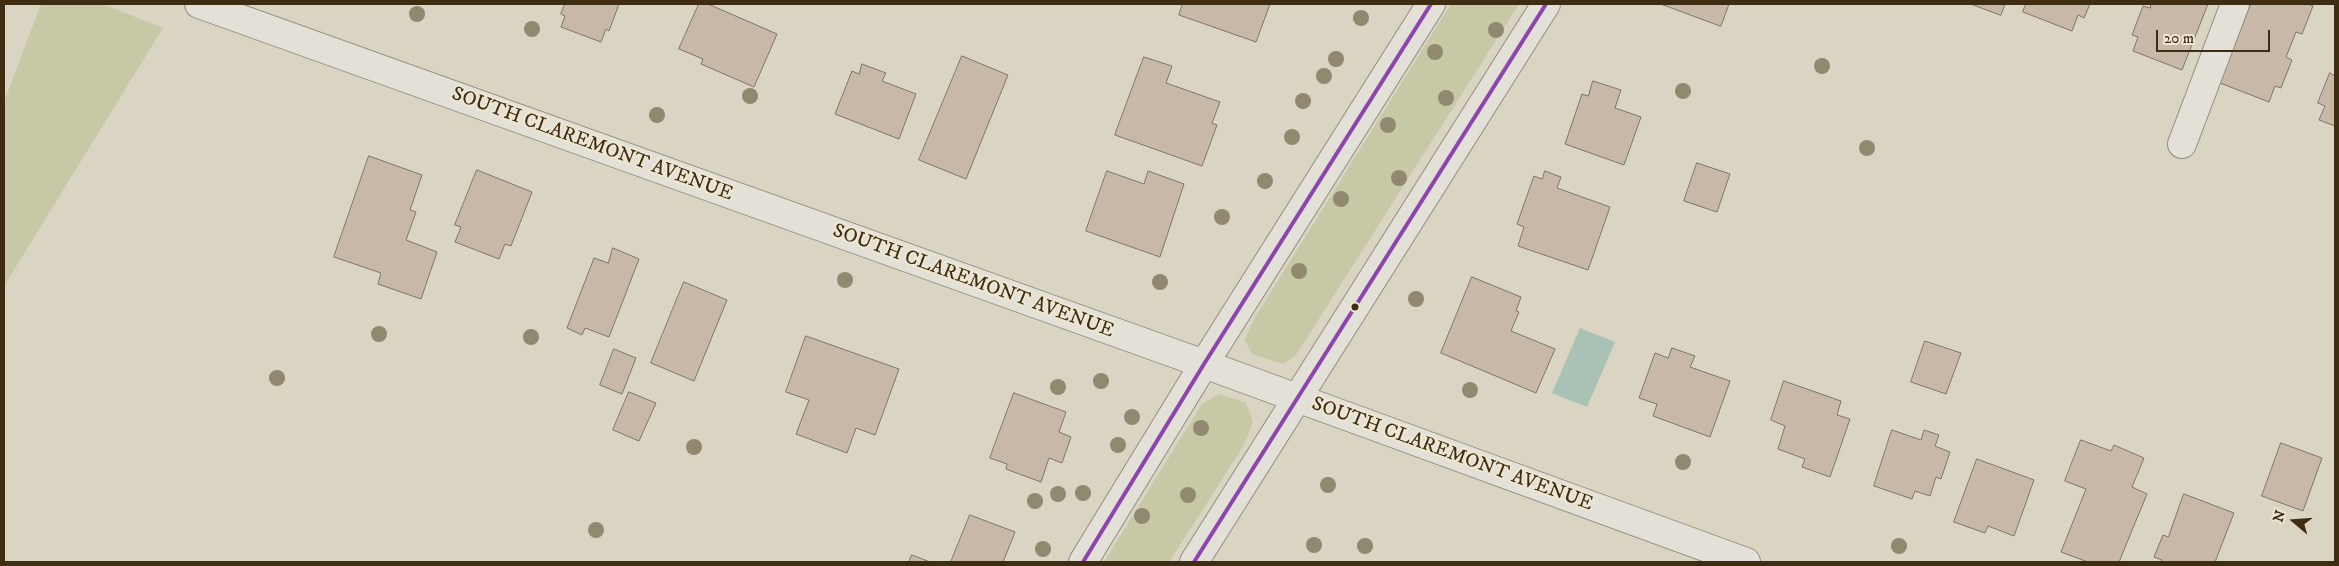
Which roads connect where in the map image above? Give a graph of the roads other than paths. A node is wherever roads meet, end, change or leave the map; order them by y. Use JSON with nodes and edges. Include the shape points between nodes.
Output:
{"nodes":[{"id":1,"x":199,"y":4,"type":"edge"},
{"id":2,"x":1431,"y":4,"type":"edge"},
{"id":3,"x":1546,"y":4,"type":"edge"},
{"id":4,"x":2235,"y":4,"type":"edge"},
{"id":5,"x":2182,"y":144,"type":"dead end"},
{"id":6,"x":1204,"y":364,"type":"junction"},
{"id":7,"x":1297,"y":398,"type":"junction"},
{"id":8,"x":1083,"y":562,"type":"edge"},
{"id":9,"x":1194,"y":562,"type":"edge"},
{"id":10,"x":1746,"y":562,"type":"edge"}],
"edges":[{"from":1,"to":6,"type":"street","name":"SOUTH CLAREMONT AVENUE"},
{"from":2,"to":6,"type":"street"},
{"from":3,"to":7,"type":"street"},
{"from":4,"to":5,"type":"street"},
{"from":6,"to":7,"type":"street","name":"SOUTH CLAREMONT AVENUE"},
{"from":6,"to":8,"type":"street"},
{"from":7,"to":9,"type":"street"},
{"from":7,"to":10,"type":"street","name":"SOUTH CLAREMONT AVENUE"}]}
